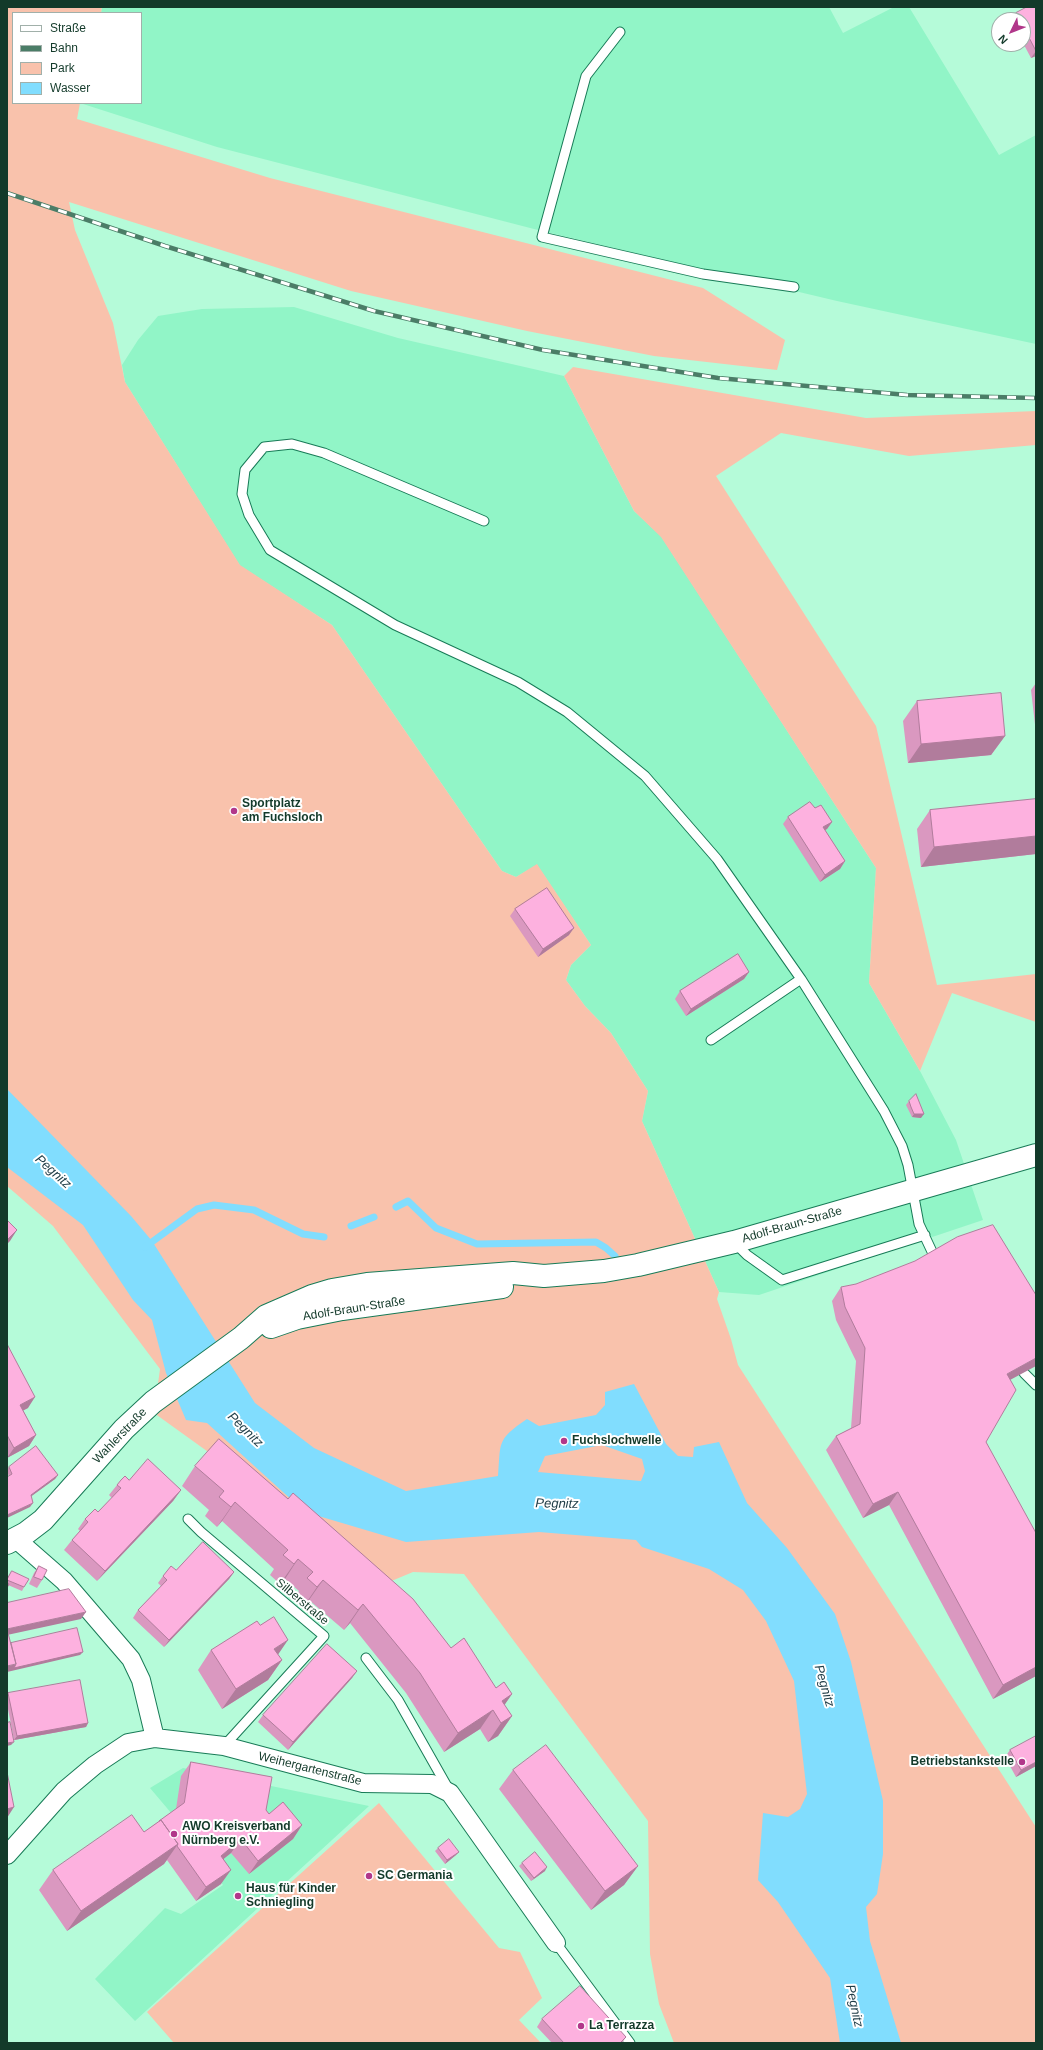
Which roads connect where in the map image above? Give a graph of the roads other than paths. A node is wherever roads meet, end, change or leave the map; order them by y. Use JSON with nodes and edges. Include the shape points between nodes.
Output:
{"nodes":[{"id":1,"x":620,"y":32,"type":"dead end"},
{"id":2,"x":794,"y":287,"type":"dead end"},
{"id":3,"x":484,"y":521,"type":"dead end"},
{"id":4,"x":801,"y":979,"type":"junction"},
{"id":5,"x":711,"y":1040,"type":"dead end"},
{"id":6,"x":1036,"y":1155,"type":"edge"},
{"id":7,"x":912,"y":1190,"type":"junction"},
{"id":8,"x":924,"y":1235,"type":"junction"},
{"id":9,"x":734,"y":1242,"type":"junction"},
{"id":10,"x":935,"y":1258,"type":"edge"},
{"id":11,"x":241,"y":1338,"type":"joint"},
{"id":12,"x":1024,"y":1373,"type":"edge"},
{"id":13,"x":1036,"y":1385,"type":"edge"},
{"id":14,"x":188,"y":1519,"type":"dead end"},
{"id":15,"x":12,"y":1541,"type":"edge"},
{"id":16,"x":366,"y":1658,"type":"dead end"},
{"id":17,"x":155,"y":1738,"type":"junction"},
{"id":18,"x":224,"y":1746,"type":"junction"},
{"id":19,"x":450,"y":1793,"type":"junction"},
{"id":20,"x":7,"y":1855,"type":"edge"},
{"id":21,"x":556,"y":1943,"type":"joint"},
{"id":22,"x":630,"y":2043,"type":"edge"}],
"edges":[{"from":1,"to":2,"type":"lane","via":[[586,76],[542,237],[702,274]]},
{"from":3,"to":4,"type":"lane","via":[[324,453],[292,444],[264,447],[245,470],[242,494],[249,515],[270,550],[395,625],[518,682],[567,712],[646,776],[717,859]]},
{"from":4,"to":5,"type":"lane"},
{"from":4,"to":7,"type":"lane","via":[[879,1103],[902,1146]]},
{"from":6,"to":7,"type":"main road","name":"Adolf-Braun-Straße"},
{"from":7,"to":8,"type":"lane","via":[[918,1224]]},
{"from":7,"to":9,"type":"main road","name":"Adolf-Braun-Straße"},
{"from":8,"to":9,"type":"lane","via":[[782,1280]]},
{"from":8,"to":10,"type":"lane"},
{"from":9,"to":11,"type":"main road","name":"Adolf-Braun-Straße","via":[[604,1271],[544,1276],[517,1285],[312,1314]]},
{"from":11,"to":15,"type":"main road","name":"Wahlerstraße","via":[[168,1390],[124,1429],[43,1520]]},
{"from":12,"to":13,"type":"lane"},
{"from":14,"to":18,"type":"lane","name":"Silberstraße","via":[[200,1532],[324,1636]]},
{"from":15,"to":17,"type":"street","via":[[64,1581],[131,1659],[141,1680]]},
{"from":16,"to":19,"type":"lane","via":[[398,1700]]},
{"from":17,"to":18,"type":"street","name":"Weihergartenstraße"},
{"from":17,"to":20,"type":"street","name":"Weihergartenstraße","via":[[128,1744],[95,1765],[64,1792]]},
{"from":18,"to":19,"type":"street","name":"Weihergartenstraße","via":[[363,1783],[432,1784]]},
{"from":19,"to":21,"type":"street","name":"Weihergartenstraße"},
{"from":21,"to":22,"type":"lane"}]}
